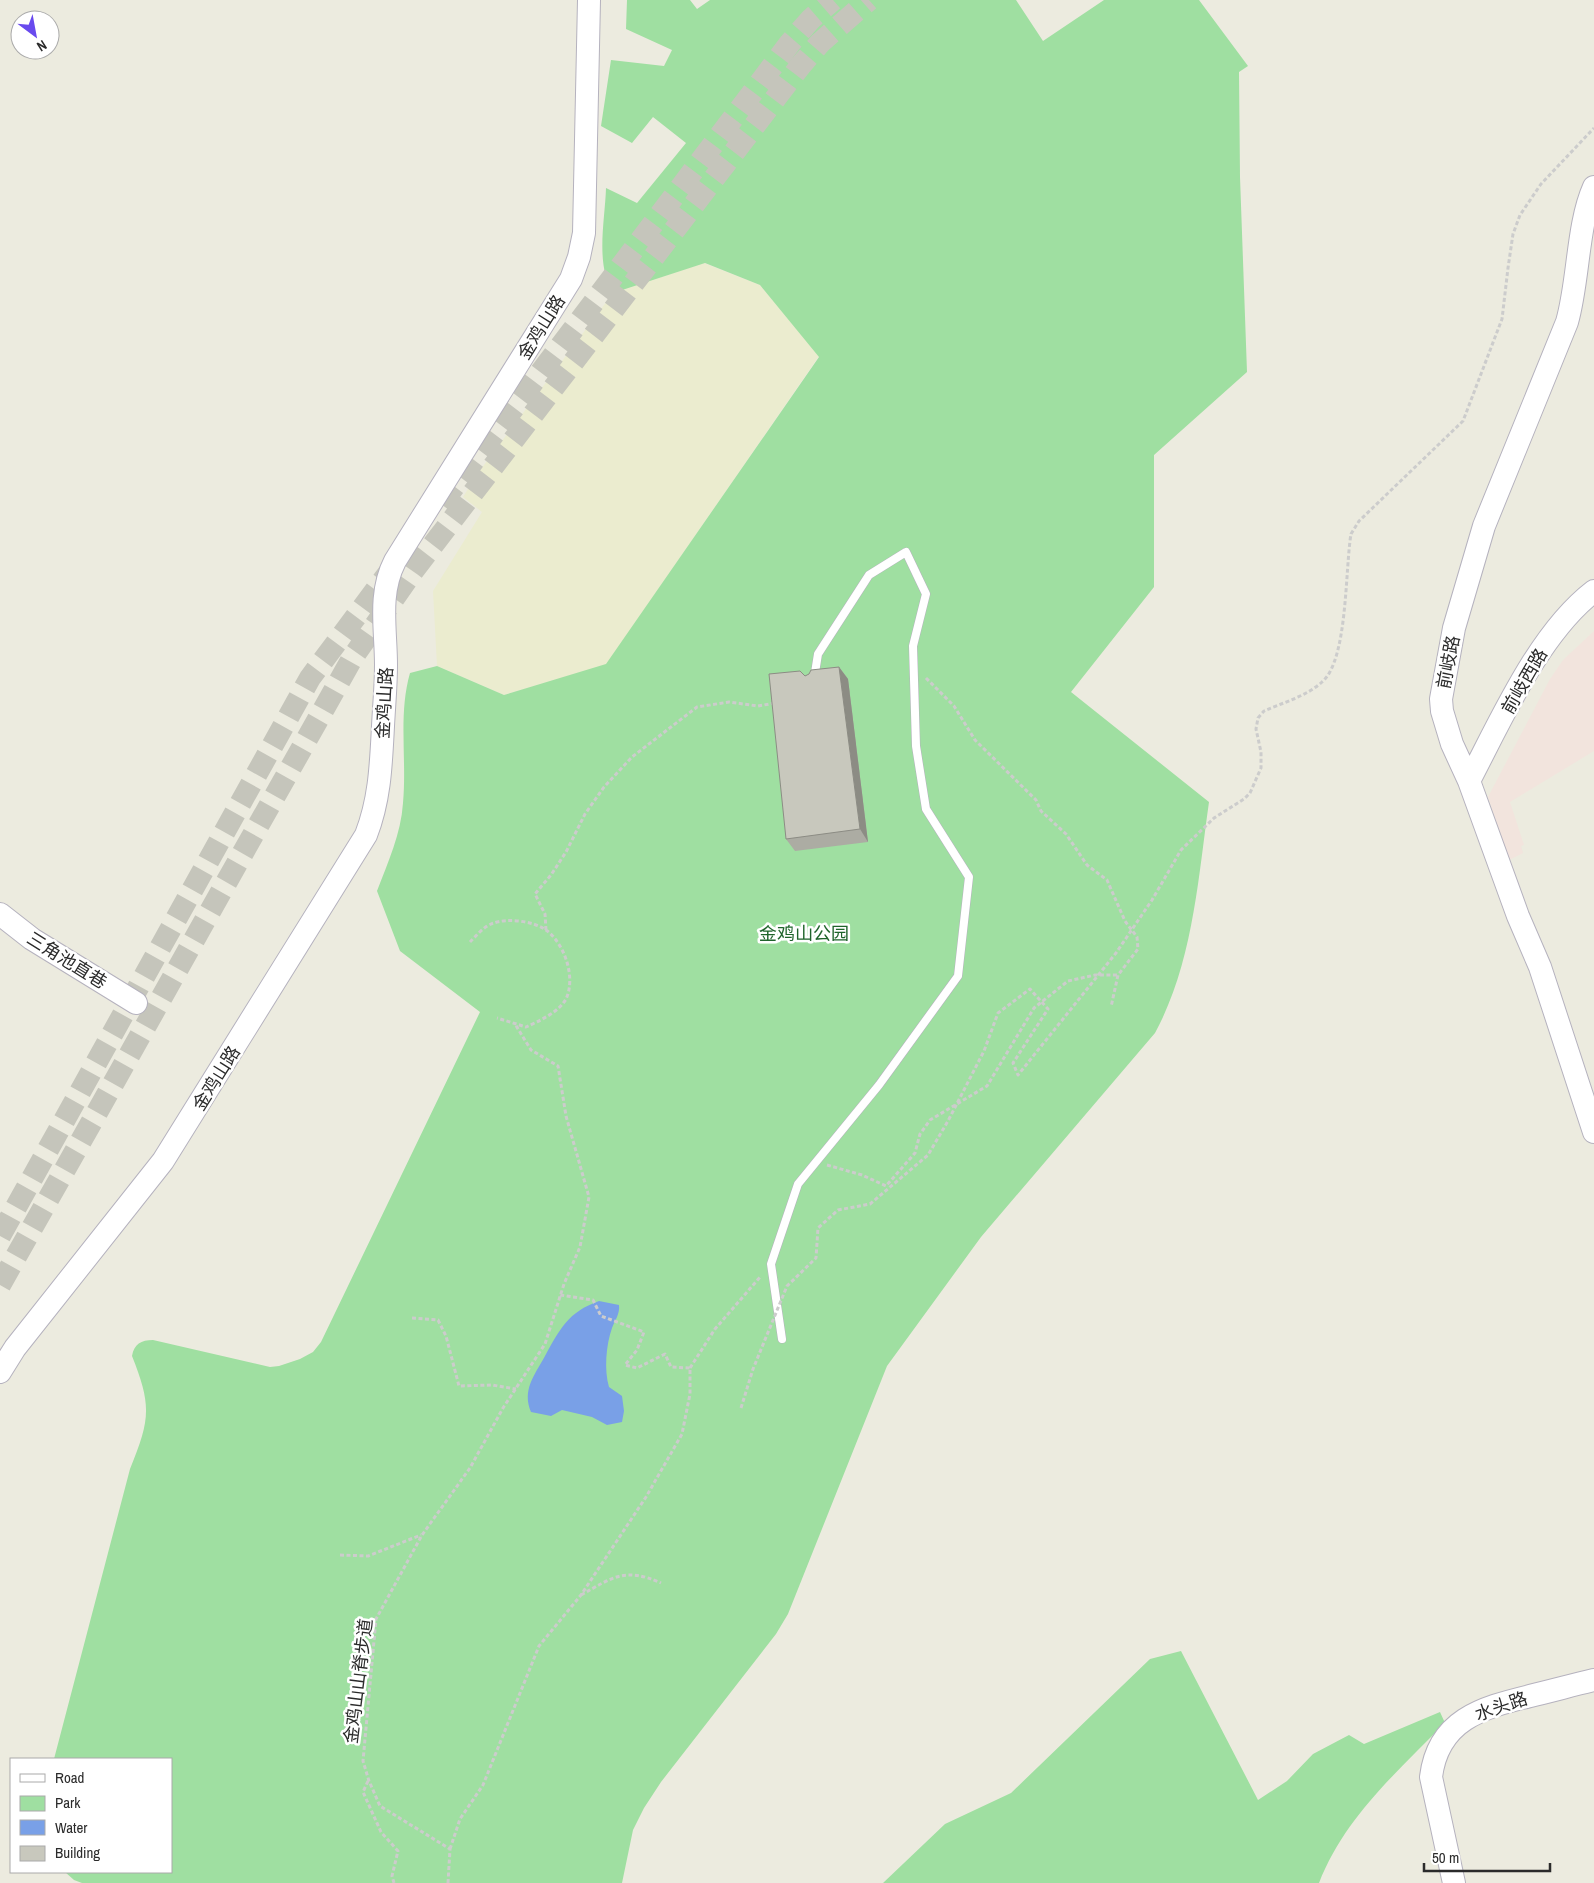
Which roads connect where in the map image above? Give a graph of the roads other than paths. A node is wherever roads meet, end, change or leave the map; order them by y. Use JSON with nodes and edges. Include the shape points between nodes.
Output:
{"nodes":[{"id":1,"x":589,"y":0,"type":"edge"},
{"id":2,"x":1594,"y":187,"type":"edge"},
{"id":3,"x":1594,"y":591,"type":"edge"},
{"id":4,"x":814,"y":683,"type":"edge"},
{"id":5,"x":1469,"y":781,"type":"junction"},
{"id":6,"x":0,"y":914,"type":"edge"},
{"id":7,"x":136,"y":1003,"type":"dead end"},
{"id":8,"x":1594,"y":1132,"type":"edge"},
{"id":9,"x":782,"y":1339,"type":"dead end"},
{"id":10,"x":5,"y":1349,"type":"edge"},
{"id":11,"x":0,"y":1372,"type":"edge"},
{"id":12,"x":1594,"y":1680,"type":"edge"},
{"id":13,"x":1454,"y":1883,"type":"edge"}],
"edges":[{"from":1,"to":10,"type":"street","name":"金鸡山路","via":[[584,233],[580,257],[571,279],[388,577],[384,604],[386,666],[380,776],[376,806],[366,834],[168,1154]]},
{"from":2,"to":5,"type":"street","name":"前岐路","via":[[1586,213],[1567,322],[1491,507],[1449,648],[1442,711],[1452,744]]},
{"from":3,"to":5,"type":"street","name":"前岐西路","via":[[1574,608],[1547,642]]},
{"from":4,"to":9,"type":"lane","via":[[818,654],[869,575],[906,552],[926,594],[913,646],[916,746],[926,809],[969,877],[958,976],[879,1086],[798,1184],[771,1264]]},
{"from":5,"to":8,"type":"street","name":"前岐路","via":[[1540,967]]},
{"from":6,"to":7,"type":"street","name":"三角池直巷","via":[[39,944]]},
{"from":10,"to":11,"type":"street","name":"金鸡山路"},
{"from":12,"to":13,"type":"street","name":"水头路","via":[[1491,1706],[1469,1717],[1447,1735],[1433,1762],[1431,1777]]}]}
